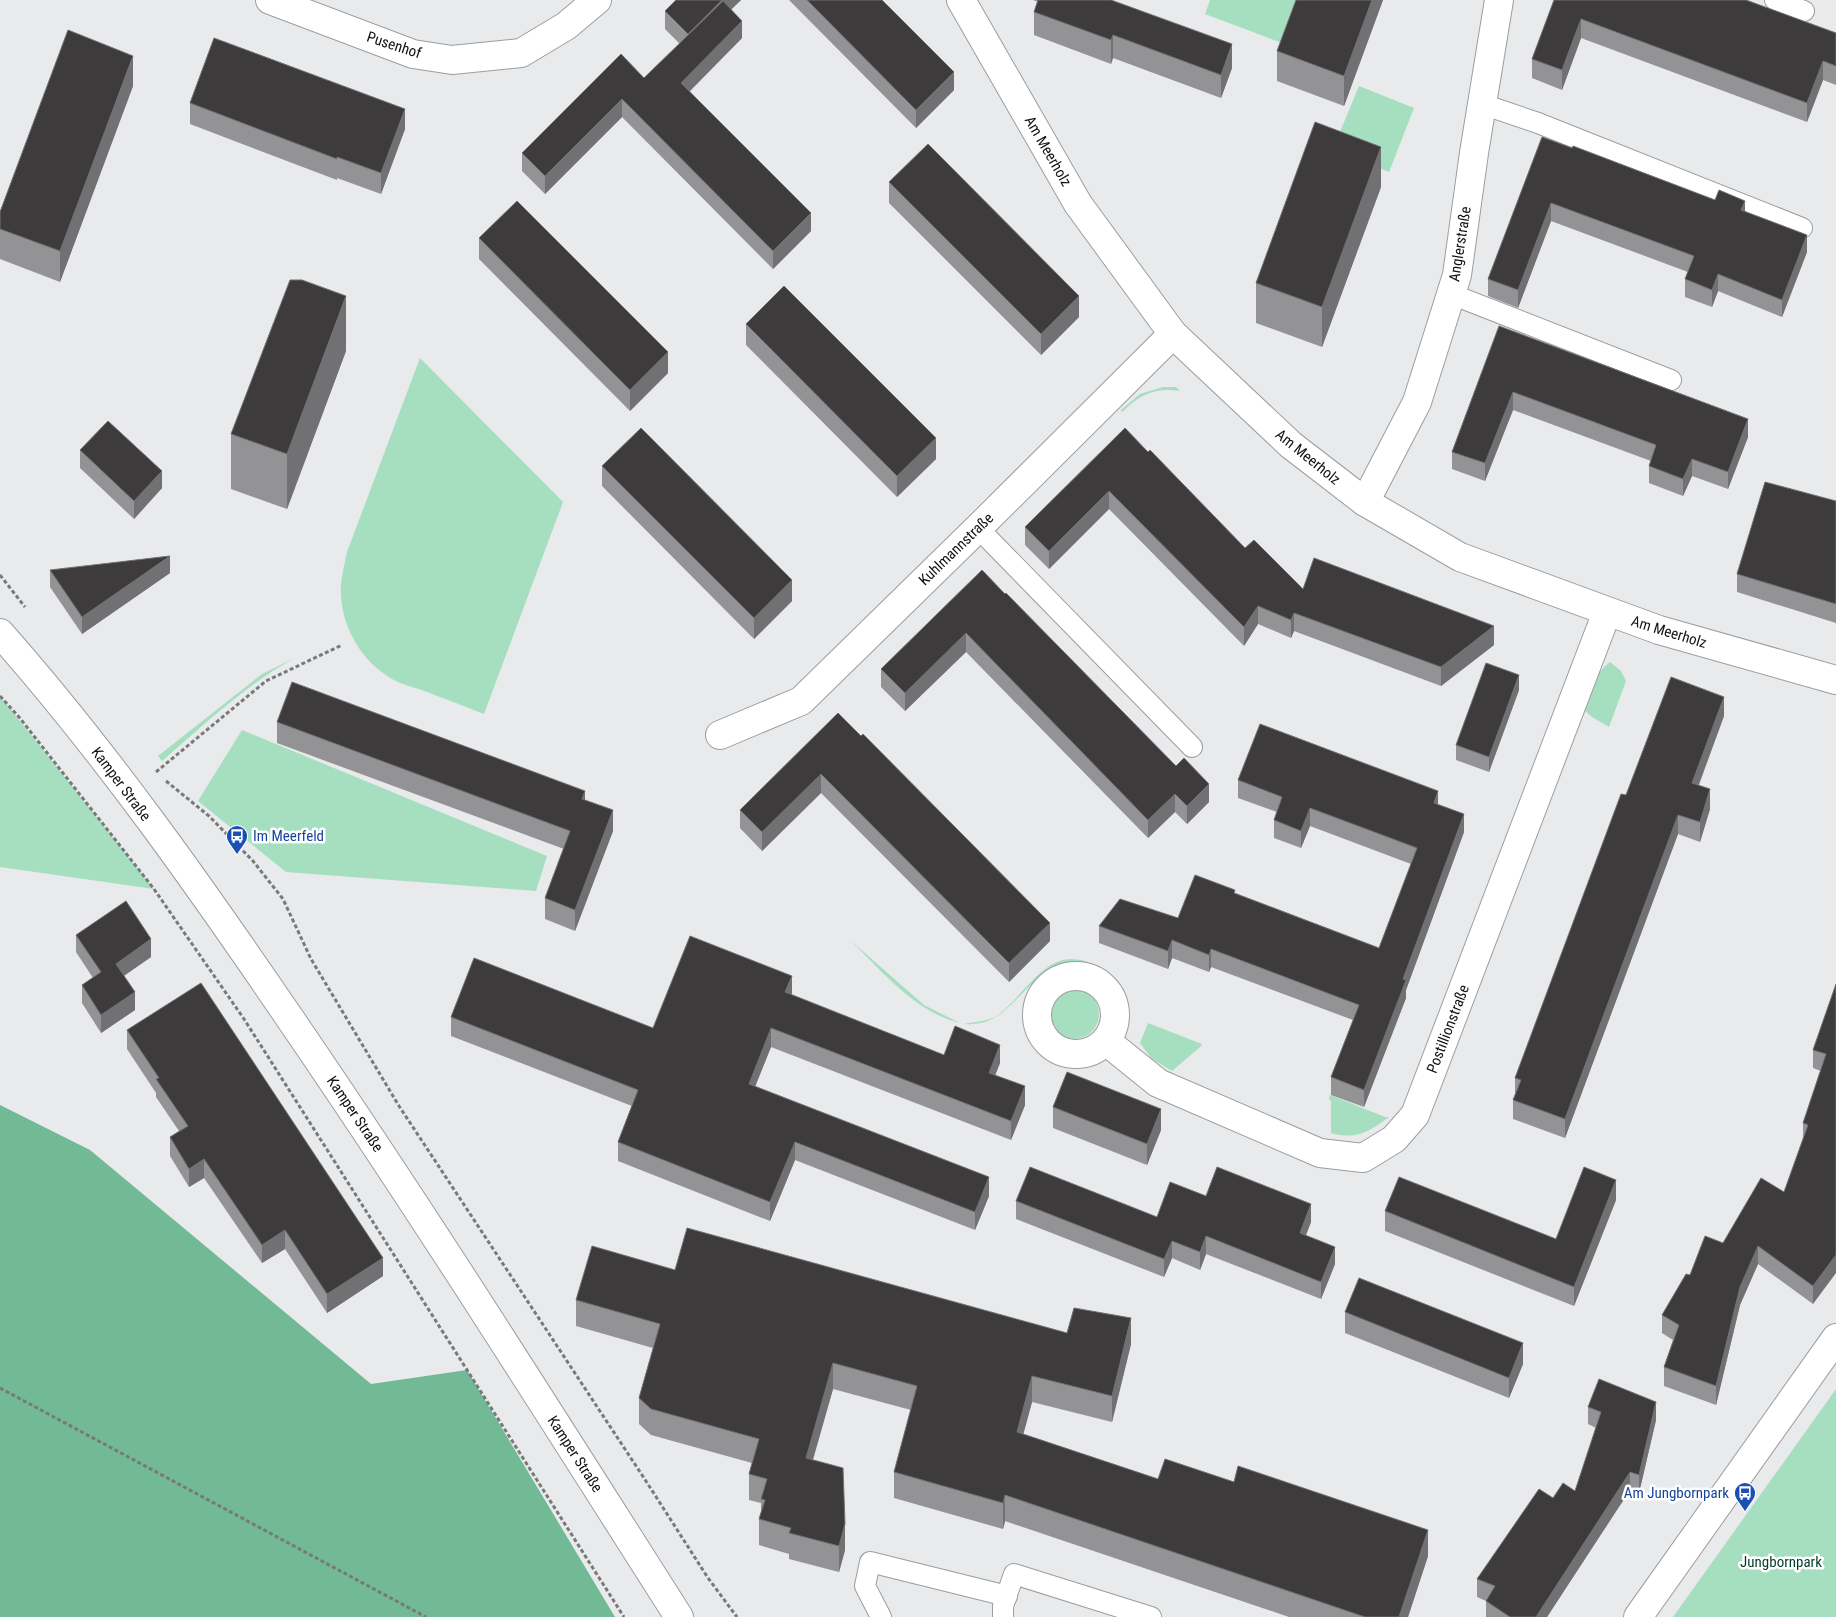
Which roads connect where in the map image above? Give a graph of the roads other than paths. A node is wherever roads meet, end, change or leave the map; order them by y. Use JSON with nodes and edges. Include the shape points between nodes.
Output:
{"nodes":[{"id":1,"x":270,"y":0,"type":"edge"},
{"id":2,"x":597,"y":0,"type":"edge"},
{"id":3,"x":961,"y":0,"type":"edge"},
{"id":4,"x":1499,"y":0,"type":"edge"},
{"id":5,"x":1775,"y":0,"type":"edge"},
{"id":6,"x":1804,"y":11,"type":"dead end"},
{"id":7,"x":1482,"y":104,"type":"junction"},
{"id":8,"x":1802,"y":228,"type":"dead end"},
{"id":9,"x":1451,"y":294,"type":"junction"},
{"id":10,"x":1173,"y":334,"type":"junction"},
{"id":11,"x":1671,"y":380,"type":"dead end"},
{"id":12,"x":1365,"y":502,"type":"junction"},
{"id":13,"x":978,"y":528,"type":"junction"},
{"id":14,"x":1607,"y":612,"type":"junction"},
{"id":15,"x":0,"y":633,"type":"edge"},
{"id":16,"x":1836,"y":680,"type":"edge"},
{"id":17,"x":720,"y":735,"type":"dead end"},
{"id":18,"x":1192,"y":747,"type":"dead end"},
{"id":19,"x":1106,"y":1041,"type":"dead end"},
{"id":20,"x":1836,"y":1338,"type":"edge"},
{"id":21,"x":1007,"y":1596,"type":"junction"},
{"id":22,"x":679,"y":1617,"type":"edge"},
{"id":23,"x":881,"y":1617,"type":"edge"},
{"id":24,"x":1003,"y":1617,"type":"edge"},
{"id":25,"x":1151,"y":1617,"type":"edge"},
{"id":26,"x":1638,"y":1617,"type":"edge"}],
"edges":[{"from":1,"to":2,"type":"street","name":"Pusenhof","via":[[413,54],[452,60],[520,53],[566,26]]},
{"from":3,"to":10,"type":"street","name":"Am Meerholz","via":[[1078,204]]},
{"from":4,"to":7,"type":"street","name":"Anglerstraße"},
{"from":5,"to":6,"type":"lane"},
{"from":7,"to":8,"type":"lane","via":[[1538,123]]},
{"from":7,"to":9,"type":"street","name":"Anglerstraße","via":[[1457,275]]},
{"from":9,"to":11,"type":"lane"},
{"from":9,"to":12,"type":"street","name":"Anglerstraße","via":[[1417,402]]},
{"from":10,"to":12,"type":"street","name":"Am Meerholz","via":[[1291,445]]},
{"from":10,"to":13,"type":"street","name":"Kuhlmannstraße"},
{"from":12,"to":14,"type":"street","name":"Am Meerholz","via":[[1460,556]]},
{"from":13,"to":17,"type":"street","name":"Kuhlmannstraße","via":[[801,701]]},
{"from":13,"to":18,"type":"lane"},
{"from":14,"to":16,"type":"street","name":"Am Meerholz"},
{"from":14,"to":19,"type":"street","name":"Postillionstraße","via":[[1415,1115],[1394,1139],[1363,1158],[1320,1153],[1158,1083]]},
{"from":15,"to":22,"type":"street","name":"Kamper Straße","via":[[107,764],[234,936],[357,1117]]},
{"from":20,"to":26,"type":"street"},
{"from":21,"to":23,"type":"lane","via":[[870,1562],[865,1586]]},
{"from":21,"to":24,"type":"lane"},
{"from":21,"to":25,"type":"lane","via":[[1014,1574]]}]}
